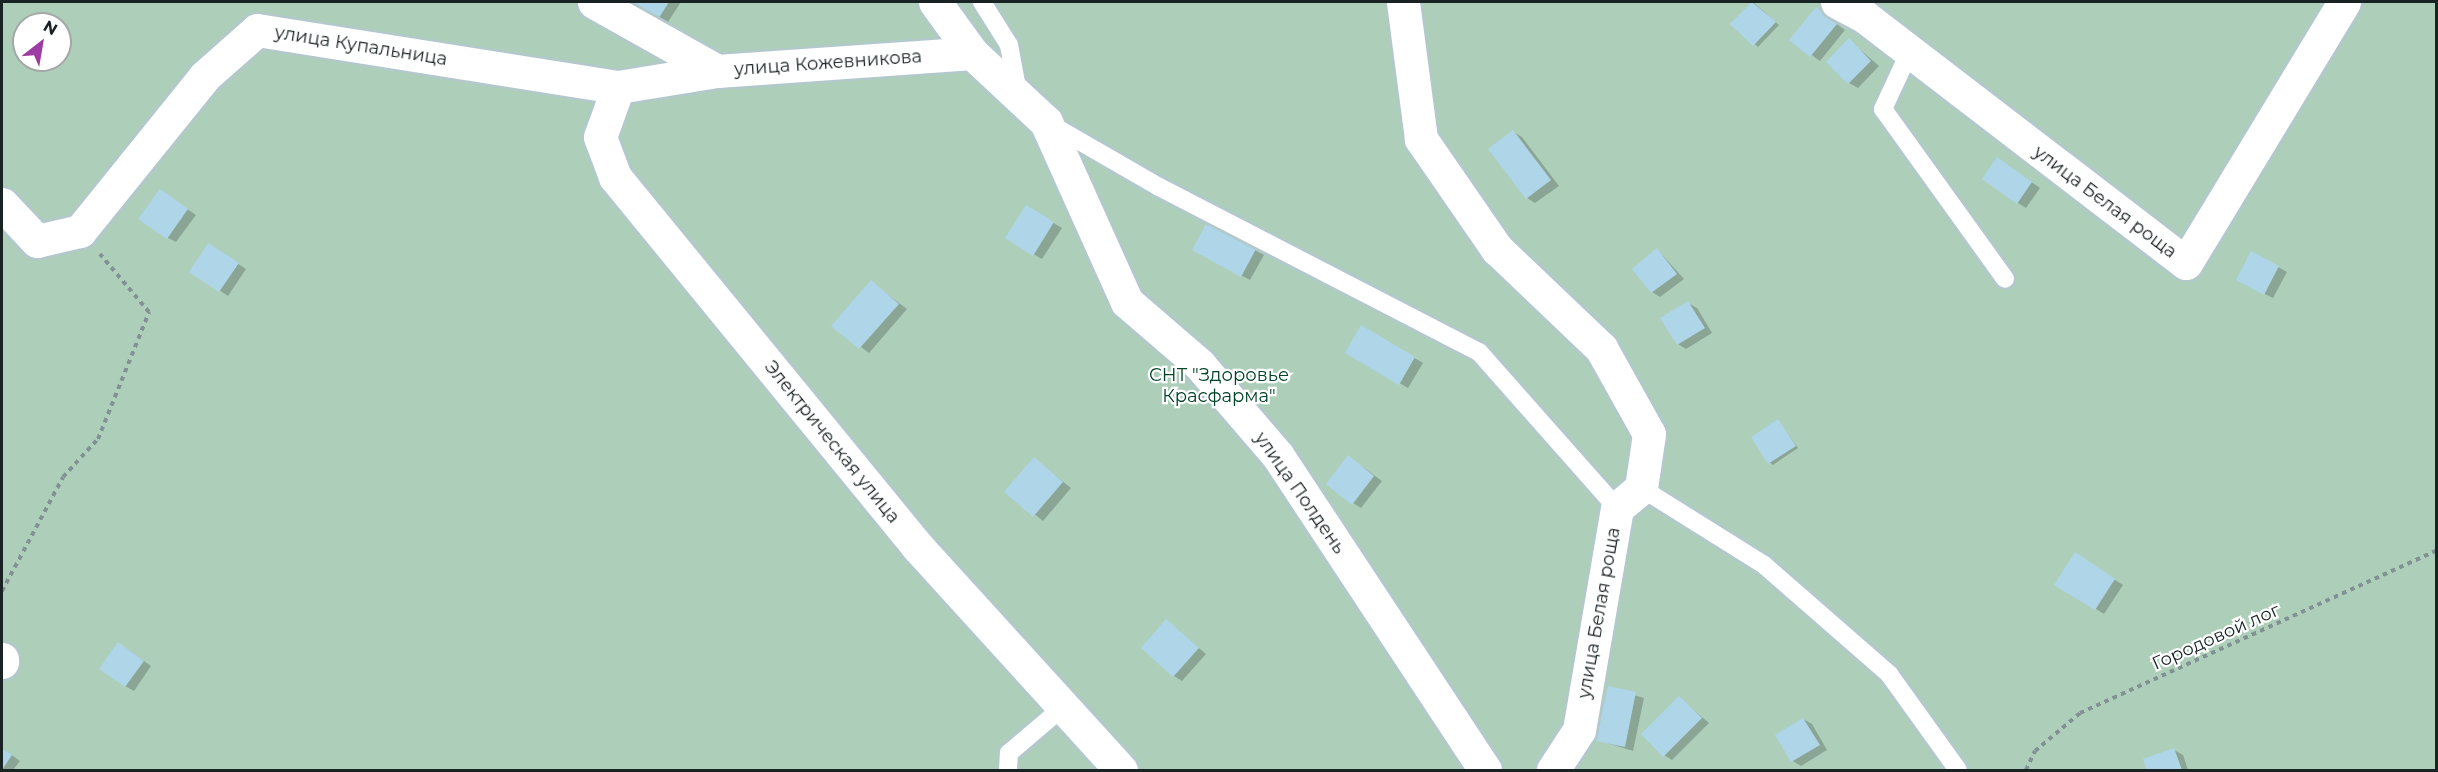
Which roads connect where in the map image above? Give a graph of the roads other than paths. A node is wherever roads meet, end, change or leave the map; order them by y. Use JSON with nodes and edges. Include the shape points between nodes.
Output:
{"nodes":[{"id":1,"x":594,"y":2,"type":"edge"},
{"id":2,"x":935,"y":2,"type":"edge"},
{"id":3,"x":982,"y":2,"type":"edge"},
{"id":4,"x":1403,"y":2,"type":"edge"},
{"id":5,"x":1837,"y":2,"type":"edge"},
{"id":6,"x":2344,"y":2,"type":"edge"},
{"id":7,"x":972,"y":53,"type":"junction"},
{"id":8,"x":1909,"y":53,"type":"junction"},
{"id":9,"x":717,"y":71,"type":"junction"},
{"id":10,"x":618,"y":87,"type":"junction"},
{"id":11,"x":1018,"y":97,"type":"junction"},
{"id":12,"x":1046,"y":122,"type":"junction"},
{"id":13,"x":2,"y":204,"type":"edge"},
{"id":14,"x":2005,"y":279,"type":"dead end"},
{"id":15,"x":1629,"y":498,"type":"junction"},
{"id":16,"x":1063,"y":707,"type":"junction"},
{"id":17,"x":1008,"y":771,"type":"edge"},
{"id":18,"x":1121,"y":771,"type":"edge"},
{"id":19,"x":1485,"y":771,"type":"edge"},
{"id":20,"x":1553,"y":771,"type":"edge"},
{"id":21,"x":1958,"y":771,"type":"edge"}],
"edges":[{"from":1,"to":9,"type":"street","name":"улица Кожевникова"},
{"from":2,"to":7,"type":"street"},
{"from":3,"to":11,"type":"lane","via":[[1009,45]]},
{"from":4,"to":15,"type":"street","name":"улица Белая роща","via":[[1421,139],[1497,249],[1601,348],[1649,434]]},
{"from":5,"to":8,"type":"street","name":"улица Белая роща","via":[[1865,17]]},
{"from":6,"to":8,"type":"street","name":"улица Белая роща","via":[[2186,263]]},
{"from":7,"to":9,"type":"street","name":"улица Кожевникова"},
{"from":7,"to":11,"type":"lane"},
{"from":8,"to":14,"type":"lane","via":[[1882,109]]},
{"from":9,"to":10,"type":"street","name":"улица Купальница"},
{"from":10,"to":13,"type":"street","name":"улица Купальница","via":[[257,30],[205,76],[80,231],[37,241]]},
{"from":10,"to":16,"type":"street","name":"Электрическая улица","via":[[600,137],[615,177],[917,546]]},
{"from":11,"to":12,"type":"street","name":"улица Полдень"},
{"from":12,"to":15,"type":"lane","via":[[1159,187],[1479,352]]},
{"from":12,"to":19,"type":"street","name":"улица Полдень","via":[[1127,302],[1199,364],[1278,456]]},
{"from":15,"to":20,"type":"street","name":"улица Белая роща","via":[[1579,730]]},
{"from":15,"to":21,"type":"lane","via":[[1764,565],[1889,674]]},
{"from":16,"to":17,"type":"lane","via":[[1008,753]]},
{"from":16,"to":18,"type":"street","name":"Электрическая улица"}]}
